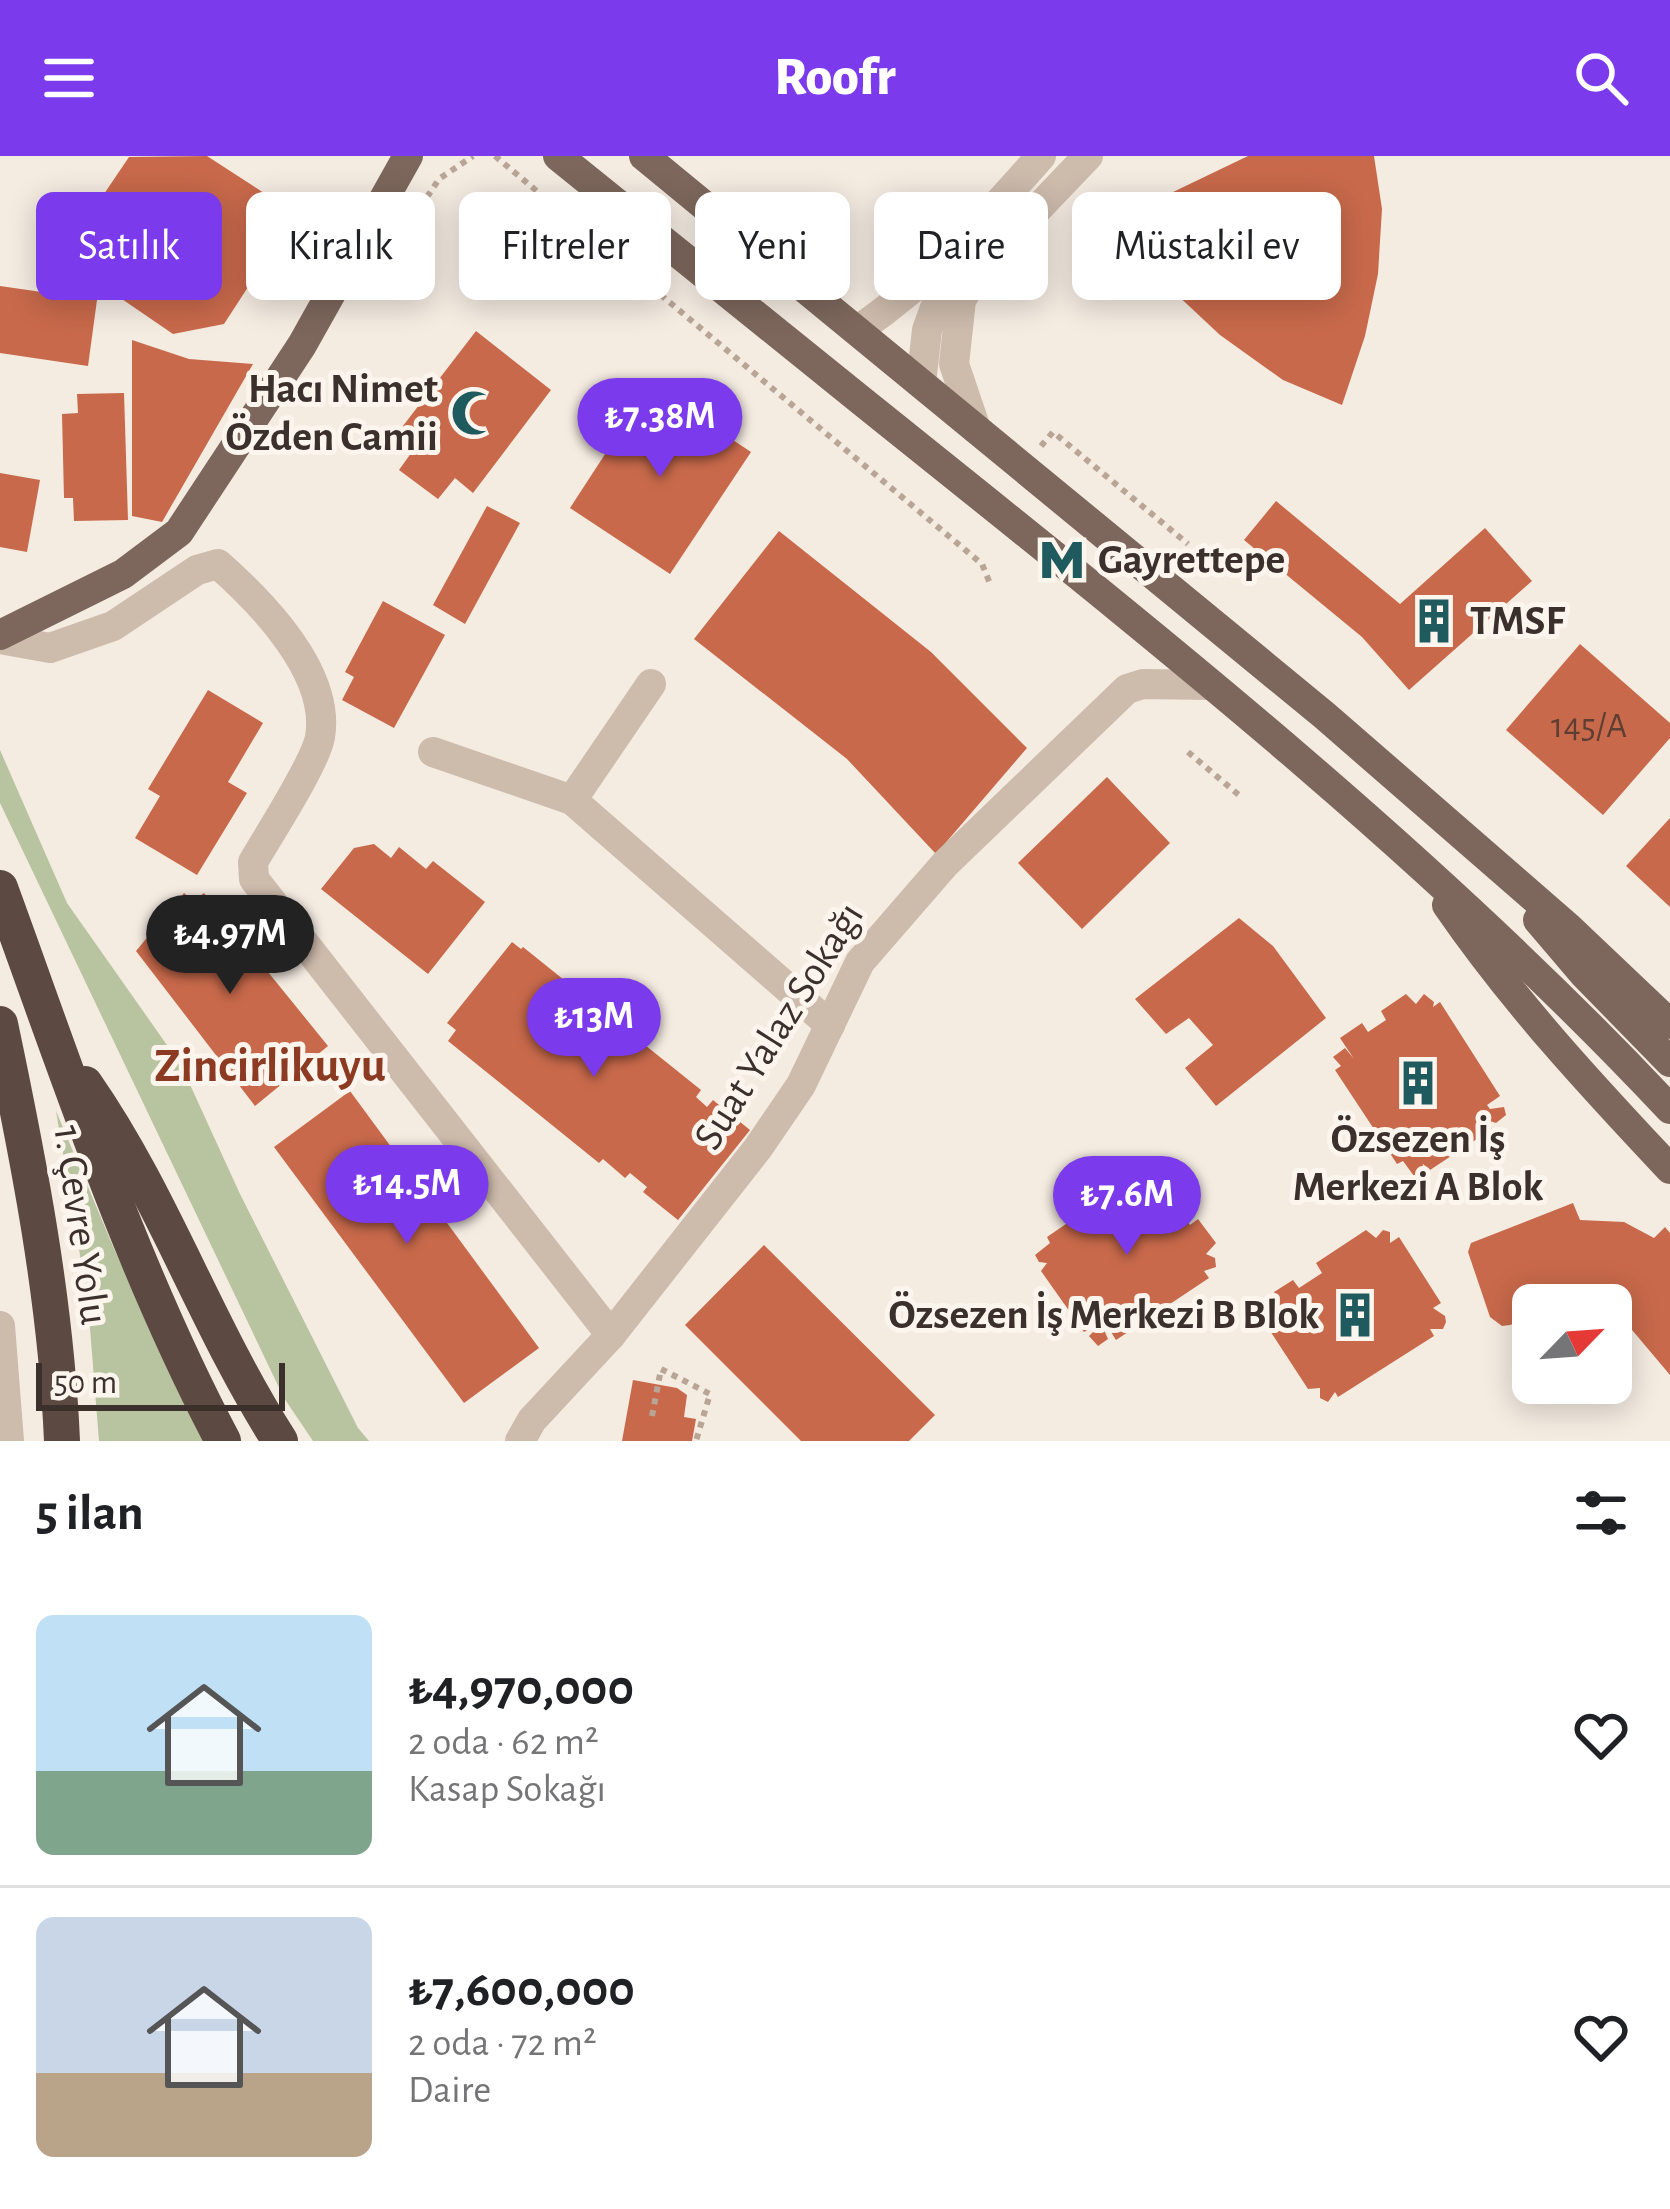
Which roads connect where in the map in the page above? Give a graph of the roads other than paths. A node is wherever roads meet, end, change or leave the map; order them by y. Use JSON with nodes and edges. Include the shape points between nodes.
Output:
{"nodes":[{"id":1,"x":558,"y":156,"type":"edge"},
{"id":2,"x":644,"y":156,"type":"edge"},
{"id":3,"x":1041,"y":156,"type":"edge"},
{"id":4,"x":408,"y":161,"type":"edge"},
{"id":5,"x":1071,"y":161,"type":"edge"},
{"id":6,"x":1009,"y":192,"type":"edge"},
{"id":7,"x":899,"y":300,"type":"edge"},
{"id":8,"x":938,"y":300,"type":"edge"},
{"id":9,"x":858,"y":330,"type":"junction"},
{"id":10,"x":921,"y":382,"type":"junction"},
{"id":11,"x":976,"y":429,"type":"junction"},
{"id":12,"x":916,"y":443,"type":"junction"},
{"id":13,"x":0,"y":637,"type":"edge"},
{"id":14,"x":651,"y":684,"type":"dead end"},
{"id":15,"x":1211,"y":685,"type":"junction"},
{"id":16,"x":433,"y":752,"type":"dead end"},
{"id":17,"x":572,"y":800,"type":"junction"},
{"id":18,"x":1417,"y":860,"type":"junction"},
{"id":19,"x":1506,"y":876,"type":"junction"},
{"id":20,"x":0,"y":888,"type":"edge"},
{"id":21,"x":0,"y":1024,"type":"edge"},
{"id":22,"x":1670,"y":1024,"type":"edge"},
{"id":23,"x":830,"y":1025,"type":"junction"},
{"id":24,"x":56,"y":1042,"type":"junction"},
{"id":25,"x":1670,"y":1062,"type":"edge"},
{"id":26,"x":1670,"y":1109,"type":"edge"},
{"id":27,"x":1670,"y":1169,"type":"edge"},
{"id":28,"x":0,"y":1326,"type":"edge"},
{"id":29,"x":611,"y":1335,"type":"junction"},
{"id":30,"x":9,"y":1441,"type":"edge"},
{"id":31,"x":62,"y":1441,"type":"edge"},
{"id":32,"x":223,"y":1441,"type":"edge"},
{"id":33,"x":280,"y":1441,"type":"edge"},
{"id":34,"x":520,"y":1441,"type":"edge"}],
"edges":[{"from":1,"to":12,"type":"main road"},
{"from":2,"to":9,"type":"main road"},
{"from":3,"to":6,"type":"street"},
{"from":4,"to":13,"type":"main road","via":[[302,345],[179,532],[123,574]]},
{"from":5,"to":11,"type":"street","via":[[961,300],[954,364]]},
{"from":7,"to":9,"type":"street"},
{"from":8,"to":10,"type":"street"},
{"from":9,"to":10,"type":"main road"},
{"from":10,"to":11,"type":"main road"},
{"from":10,"to":12,"type":"main road"},
{"from":11,"to":19,"type":"main road"},
{"from":12,"to":15,"type":"main road"},
{"from":13,"to":29,"type":"street","via":[[50,648],[113,626],[196,570],[218,564],[288,636],[315,690],[320,738],[253,862],[254,879]]},
{"from":14,"to":17,"type":"street"},
{"from":15,"to":18,"type":"main road"},
{"from":15,"to":23,"type":"street","name":"Suat Yalaz Sokağı","via":[[1143,684],[1106,706],[896,919],[860,962]]},
{"from":16,"to":17,"type":"street"},
{"from":17,"to":23,"type":"street"},
{"from":18,"to":26,"type":"main road"},
{"from":18,"to":27,"type":"main road","via":[[1481,955]]},
{"from":19,"to":22,"type":"main road"},
{"from":19,"to":25,"type":"main road","via":[[1572,961]]},
{"from":20,"to":24,"type":"highway"},
{"from":21,"to":31,"type":"highway","name":"1. Çevre Yolu","via":[[31,1171]]},
{"from":23,"to":29,"type":"street","name":"Suat Yalaz Sokağı","via":[[758,1148]]},
{"from":24,"to":32,"type":"highway","via":[[154,1296]]},
{"from":24,"to":33,"type":"highway","via":[[135,1162],[213,1326]]},
{"from":28,"to":30,"type":"street"},
{"from":29,"to":34,"type":"street","name":"Suat Yalaz Sokağı"}]}
